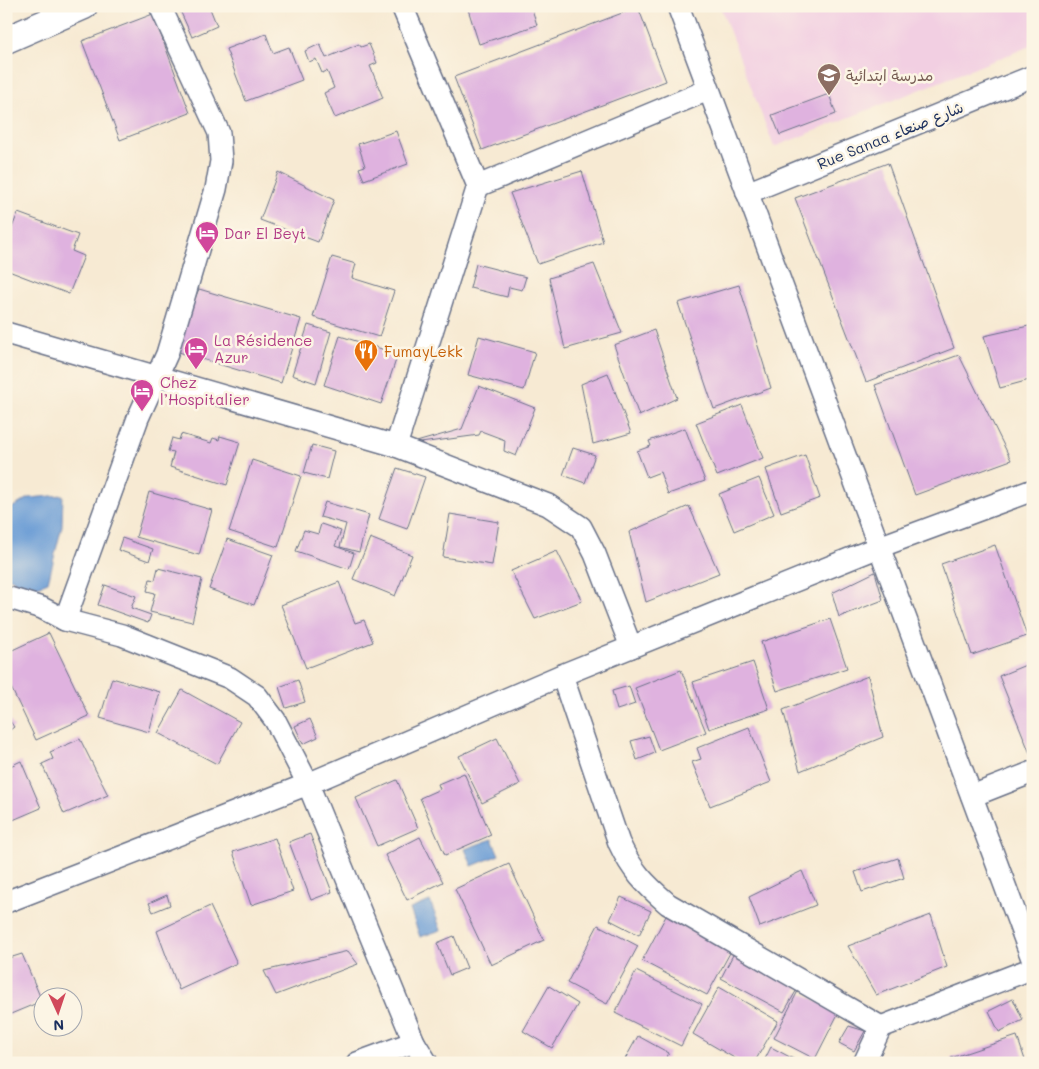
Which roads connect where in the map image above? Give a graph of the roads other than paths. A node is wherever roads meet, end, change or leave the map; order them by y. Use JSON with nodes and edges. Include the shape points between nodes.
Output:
{"nodes":[{"id":1,"x":84,"y":6,"type":"edge"},
{"id":2,"x":160,"y":6,"type":"edge"},
{"id":3,"x":402,"y":6,"type":"edge"},
{"id":4,"x":678,"y":6,"type":"edge"},
{"id":5,"x":6,"y":40,"type":"edge"},
{"id":6,"x":1033,"y":76,"type":"edge"},
{"id":7,"x":708,"y":90,"type":"junction"},
{"id":8,"x":478,"y":186,"type":"junction"},
{"id":9,"x":747,"y":193,"type":"junction"},
{"id":10,"x":6,"y":333,"type":"edge"},
{"id":11,"x":156,"y":376,"type":"junction"},
{"id":12,"x":396,"y":446,"type":"junction"},
{"id":13,"x":1033,"y":490,"type":"edge"},
{"id":14,"x":879,"y":547,"type":"junction"},
{"id":15,"x":6,"y":598,"type":"edge"},
{"id":16,"x":65,"y":620,"type":"junction"},
{"id":17,"x":631,"y":647,"type":"junction"},
{"id":18,"x":562,"y":675,"type":"junction"},
{"id":19,"x":1033,"y":772,"type":"edge"},
{"id":20,"x":308,"y":784,"type":"junction"},
{"id":21,"x":972,"y":796,"type":"junction"},
{"id":22,"x":6,"y":902,"type":"edge"},
{"id":23,"x":1033,"y":960,"type":"edge"},
{"id":24,"x":1033,"y":968,"type":"edge"},
{"id":25,"x":881,"y":1027,"type":"junction"},
{"id":26,"x":414,"y":1042,"type":"junction"},
{"id":27,"x":357,"y":1063,"type":"edge"},
{"id":28,"x":427,"y":1063,"type":"edge"},
{"id":29,"x":864,"y":1063,"type":"edge"}],
"edges":[{"from":1,"to":5,"type":"street"},
{"from":2,"to":11,"type":"street","via":[[219,133],[221,161],[216,189],[175,327]]},
{"from":3,"to":8,"type":"street"},
{"from":4,"to":7,"type":"street"},
{"from":6,"to":9,"type":"street","name":"Rue Sanaa شارع صنعاء"},
{"from":7,"to":8,"type":"street"},
{"from":7,"to":9,"type":"street"},
{"from":8,"to":12,"type":"street"},
{"from":9,"to":14,"type":"street"},
{"from":10,"to":11,"type":"street"},
{"from":11,"to":12,"type":"street"},
{"from":11,"to":16,"type":"street"},
{"from":12,"to":17,"type":"street","via":[[548,505],[581,527],[595,554]]},
{"from":13,"to":14,"type":"street"},
{"from":14,"to":17,"type":"street"},
{"from":14,"to":21,"type":"street"},
{"from":15,"to":16,"type":"street","via":[[42,608]]},
{"from":16,"to":20,"type":"street","via":[[122,635],[230,678],[257,696],[275,720]]},
{"from":17,"to":18,"type":"street"},
{"from":18,"to":20,"type":"street"},
{"from":18,"to":25,"type":"street","via":[[619,843],[630,866],[646,885],[668,904]]},
{"from":19,"to":21,"type":"street"},
{"from":20,"to":22,"type":"street"},
{"from":20,"to":26,"type":"street"},
{"from":21,"to":23,"type":"street"},
{"from":24,"to":25,"type":"street"},
{"from":25,"to":29,"type":"street"},
{"from":26,"to":27,"type":"street"},
{"from":26,"to":28,"type":"street"}]}
